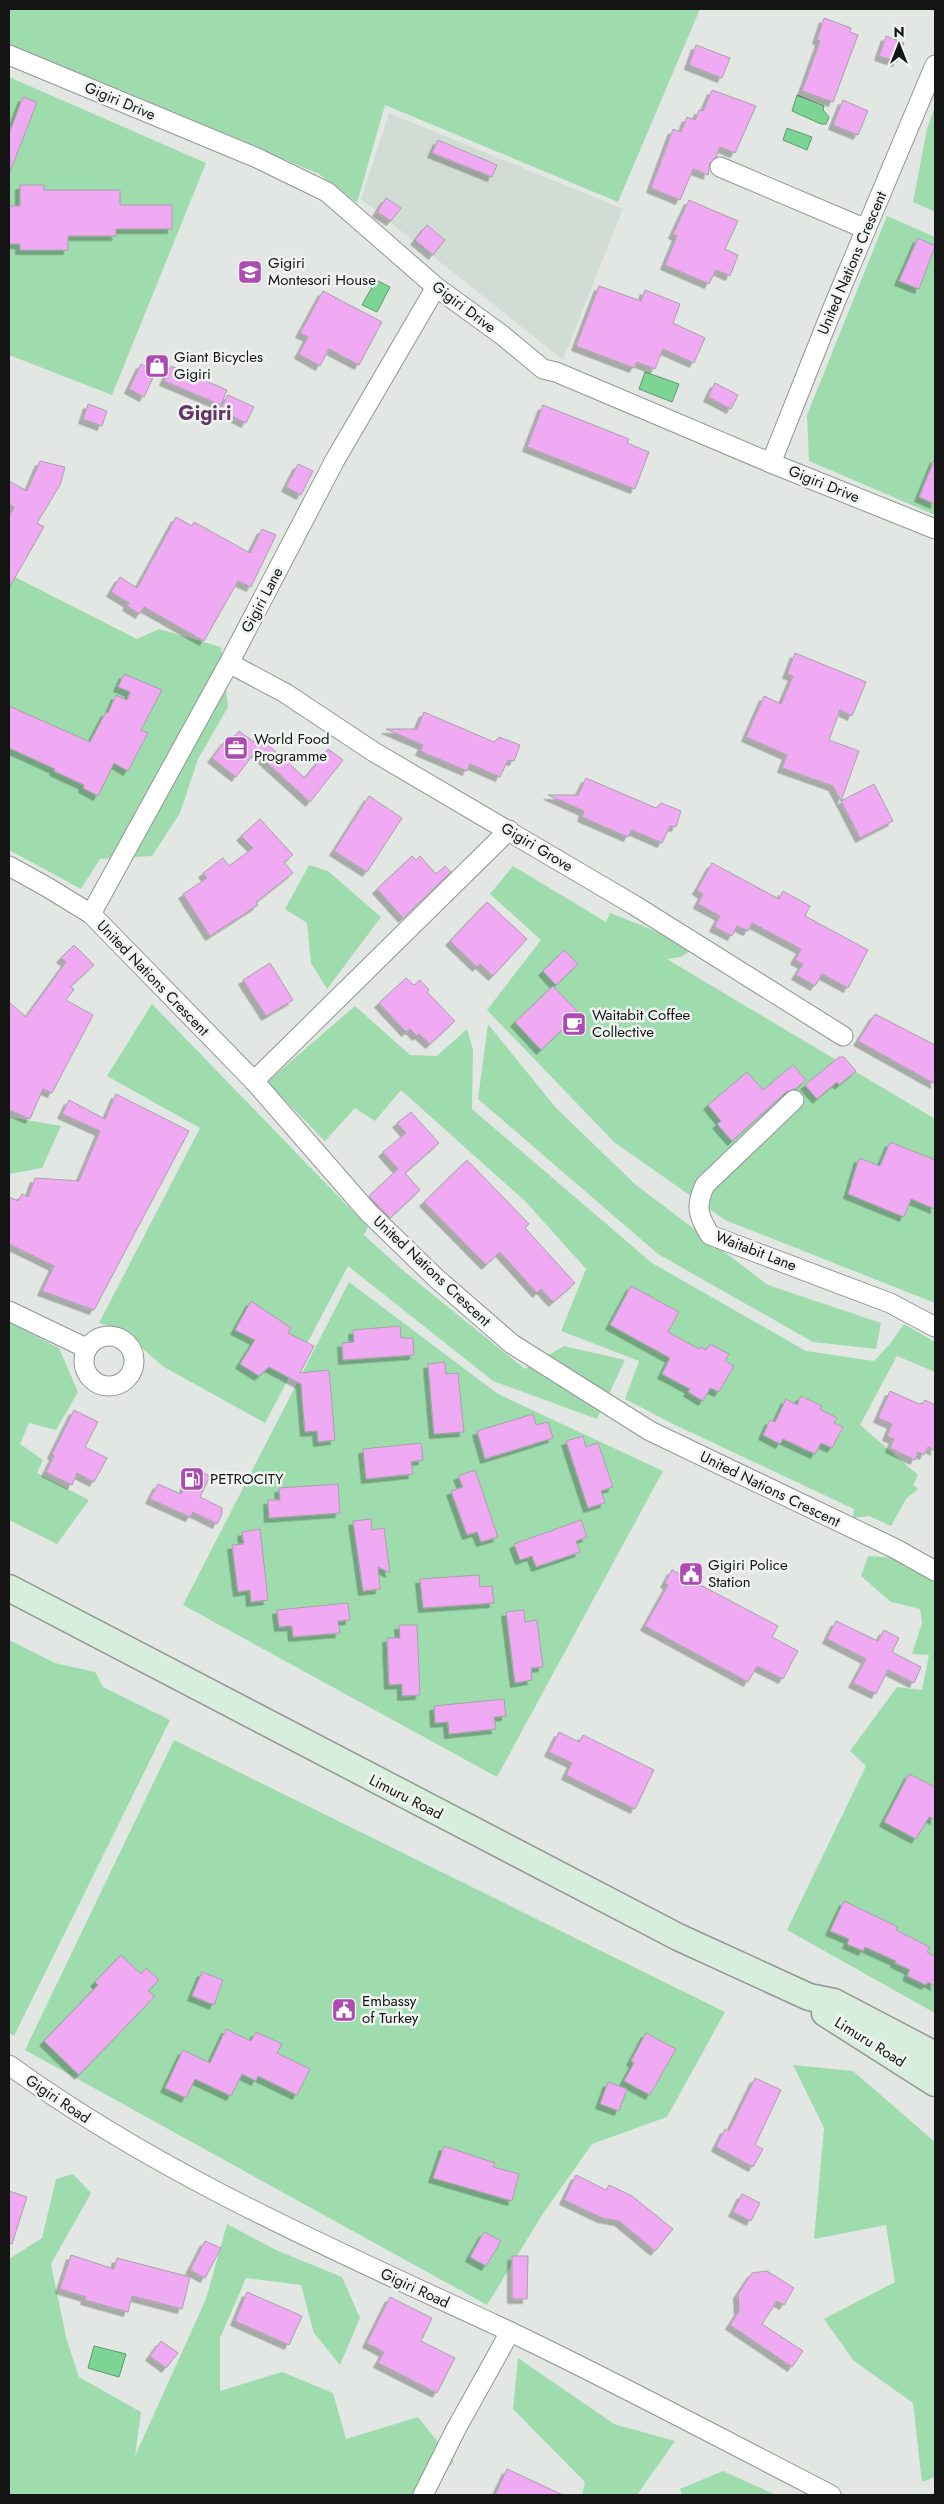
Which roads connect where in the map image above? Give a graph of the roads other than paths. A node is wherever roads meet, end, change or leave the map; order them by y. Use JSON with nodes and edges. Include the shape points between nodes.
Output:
{"nodes":[{"id":1,"x":9,"y":55,"type":"edge"},
{"id":2,"x":935,"y":65,"type":"edge"},
{"id":3,"x":720,"y":167,"type":"dead end"},
{"id":4,"x":866,"y":229,"type":"junction"},
{"id":5,"x":436,"y":287,"type":"junction"},
{"id":6,"x":771,"y":463,"type":"junction"},
{"id":7,"x":935,"y":528,"type":"edge"},
{"id":8,"x":229,"y":662,"type":"junction"},
{"id":9,"x":509,"y":830,"type":"junction"},
{"id":10,"x":9,"y":866,"type":"edge"},
{"id":11,"x":91,"y":914,"type":"junction"},
{"id":12,"x":843,"y":1036,"type":"dead end"},
{"id":13,"x":254,"y":1081,"type":"junction"},
{"id":14,"x":794,"y":1100,"type":"dead end"},
{"id":15,"x":9,"y":1311,"type":"edge"},
{"id":16,"x":935,"y":1327,"type":"edge"},
{"id":17,"x":86,"y":1348,"type":"dead end"},
{"id":18,"x":935,"y":1571,"type":"edge"},
{"id":19,"x":9,"y":1588,"type":"edge"},
{"id":20,"x":809,"y":1997,"type":"junction"},
{"id":21,"x":935,"y":2055,"type":"edge"},
{"id":22,"x":9,"y":2065,"type":"edge"},
{"id":23,"x":935,"y":2083,"type":"edge"},
{"id":24,"x":510,"y":2332,"type":"junction"},
{"id":25,"x":423,"y":2495,"type":"edge"},
{"id":26,"x":831,"y":2495,"type":"edge"}],
"edges":[{"from":1,"to":5,"type":"street","name":"Gigiri Drive","via":[[257,158],[327,192]]},
{"from":2,"to":4,"type":"street","name":"United Nations Crescent"},
{"from":3,"to":4,"type":"street"},
{"from":4,"to":6,"type":"street","name":"United Nations Crescent"},
{"from":5,"to":6,"type":"street","name":"Gigiri Drive","via":[[543,369]]},
{"from":5,"to":8,"type":"street","name":"Gigiri Lane","via":[[335,460]]},
{"from":6,"to":7,"type":"street","name":"Gigiri Drive"},
{"from":8,"to":9,"type":"street","name":"Gigiri Grove","via":[[286,693],[374,752]]},
{"from":8,"to":11,"type":"street","name":"Gigiri Lane"},
{"from":9,"to":12,"type":"street","name":"Gigiri Grove"},
{"from":9,"to":13,"type":"street"},
{"from":10,"to":11,"type":"street","name":"United Nations Crescent"},
{"from":11,"to":13,"type":"street","name":"United Nations Crescent"},
{"from":13,"to":18,"type":"street","name":"United Nations Crescent","via":[[368,1212],[436,1278],[512,1344],[650,1431],[896,1549]]},
{"from":14,"to":16,"type":"street","name":"Waitabit Lane","via":[[705,1185],[698,1199],[700,1219],[710,1235],[890,1303]]},
{"from":15,"to":17,"type":"street"},
{"from":19,"to":20,"type":"main road","name":"Limuru Road","via":[[678,1937]]},
{"from":20,"to":21,"type":"main road","name":"Limuru Road","via":[[834,2002]]},
{"from":20,"to":23,"type":"main road","name":"Limuru Road","via":[[826,2015]]},
{"from":22,"to":24,"type":"street","name":"Gigiri Road","via":[[103,2129],[260,2215]]},
{"from":24,"to":25,"type":"street"},
{"from":24,"to":26,"type":"street","name":"Gigiri Road"}]}
